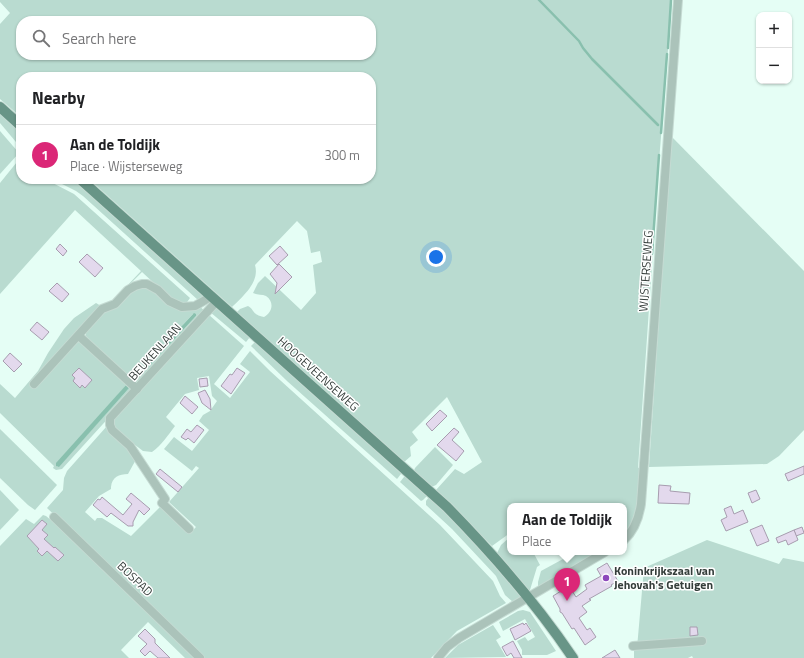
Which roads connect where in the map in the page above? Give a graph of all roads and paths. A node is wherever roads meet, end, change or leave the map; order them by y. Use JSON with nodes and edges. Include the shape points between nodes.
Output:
{"nodes":[{"id":1,"x":678,"y":0,"type":"edge"},
{"id":2,"x":0,"y":107,"type":"edge"},
{"id":3,"x":16,"y":121,"type":"edge"},
{"id":4,"x":86,"y":184,"type":"edge"},
{"id":5,"x":214,"y":299,"type":"junction"},
{"id":6,"x":79,"y":336,"type":"junction"},
{"id":7,"x":34,"y":384,"type":"dead end"},
{"id":8,"x":137,"y":389,"type":"junction"},
{"id":9,"x":54,"y":517,"type":"dead end"},
{"id":10,"x":189,"y":530,"type":"dead end"},
{"id":11,"x":627,"y":537,"type":"edge"},
{"id":12,"x":600,"y":555,"type":"edge"},
{"id":13,"x":528,"y":597,"type":"junction"},
{"id":14,"x":702,"y":641,"type":"dead end"},
{"id":15,"x":633,"y":646,"type":"dead end"},
{"id":16,"x":200,"y":658,"type":"edge"},
{"id":17,"x":438,"y":658,"type":"edge"},
{"id":18,"x":573,"y":658,"type":"edge"}],
"edges":[{"from":1,"to":11,"type":"street","name":"WIJSTERSEWEG","via":[[641,504],[636,523]]},
{"from":2,"to":3,"type":"main road"},
{"from":4,"to":5,"type":"main road","name":"HOOGEVEENSEWEG"},
{"from":5,"to":6,"type":"street","via":[[195,306],[182,307],[169,301],[158,290],[142,284],[128,290],[115,304],[102,309]]},
{"from":5,"to":8,"type":"street","name":"BEUKENLAAN"},
{"from":5,"to":13,"type":"main road","name":"HOOGEVEENSEWEG","via":[[447,507]]},
{"from":6,"to":7,"type":"street"},
{"from":6,"to":8,"type":"street"},
{"from":8,"to":10,"type":"street","name":"BEUKENLAAN","via":[[110,418],[110,425],[130,446],[165,499],[162,503]]},
{"from":9,"to":16,"type":"street","name":"BOSPAD"},
{"from":12,"to":13,"type":"street"},
{"from":13,"to":17,"type":"street","via":[[459,638]]},
{"from":13,"to":18,"type":"main road","name":"HOOGEVEENSEWEG"},
{"from":14,"to":15,"type":"street"}]}
